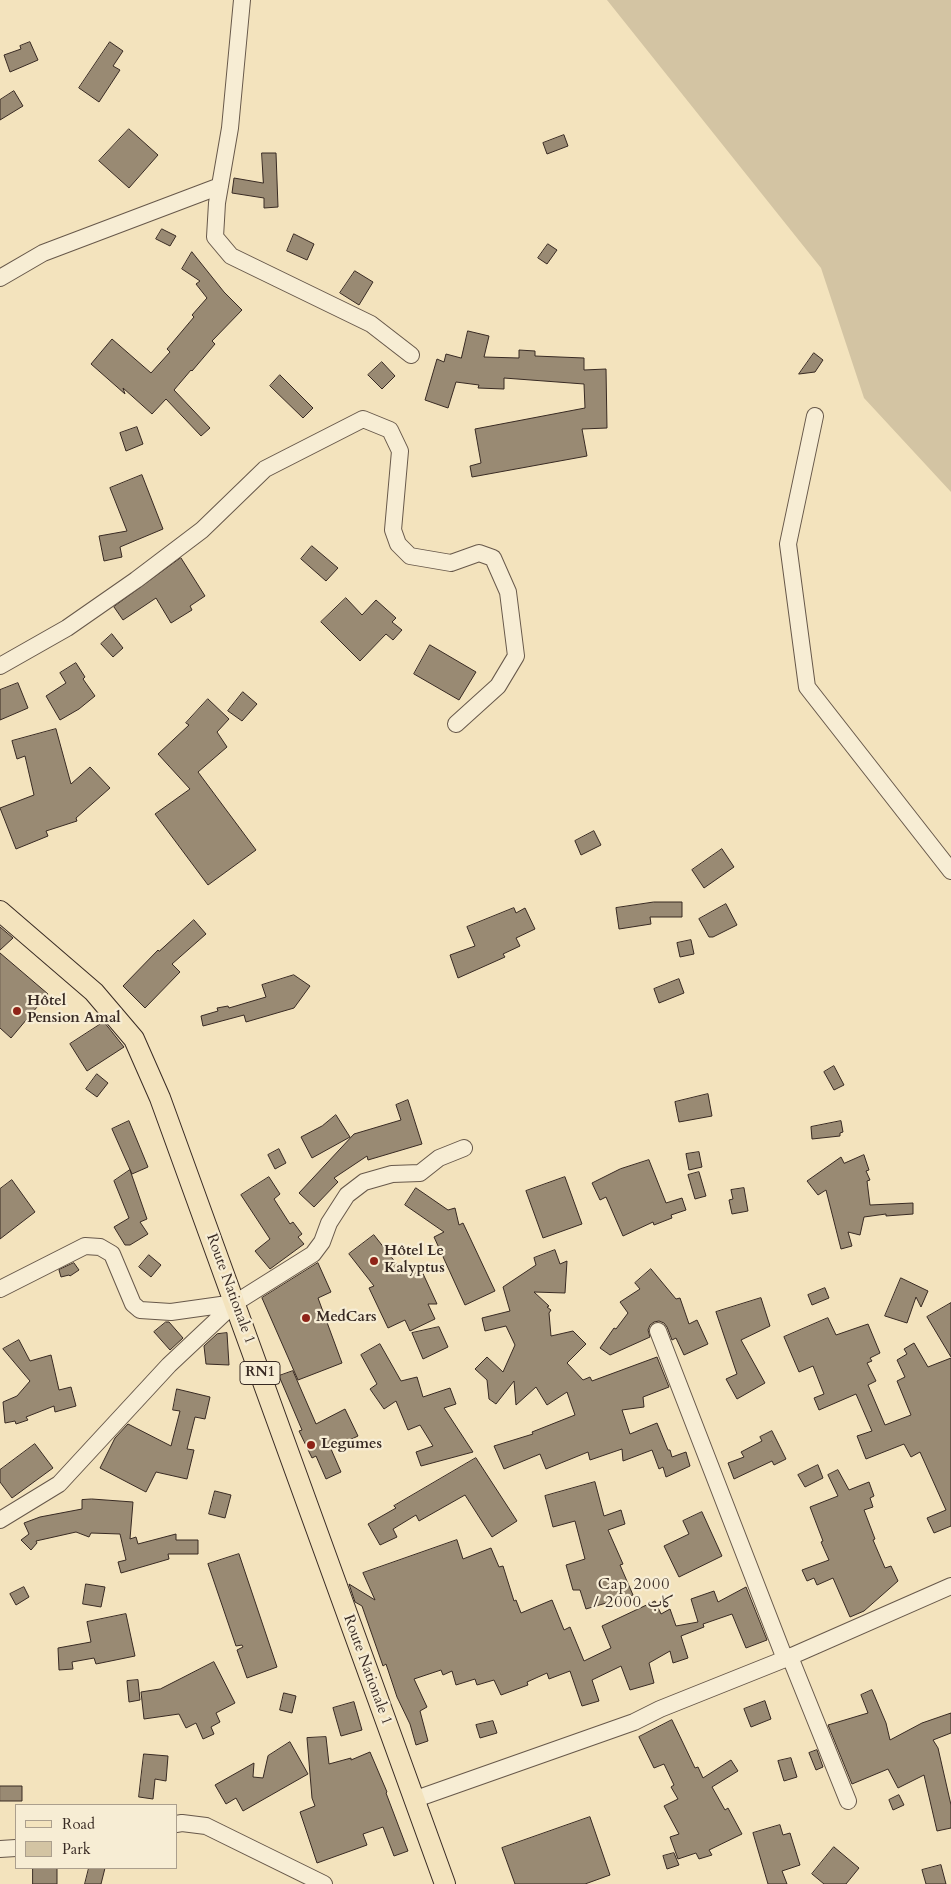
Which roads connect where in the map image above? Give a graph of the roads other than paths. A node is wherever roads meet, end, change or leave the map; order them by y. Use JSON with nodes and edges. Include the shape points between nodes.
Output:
{"nodes":[{"id":1,"x":242,"y":0,"type":"edge"},
{"id":2,"x":220,"y":186,"type":"junction"},
{"id":3,"x":0,"y":278,"type":"edge"},
{"id":4,"x":411,"y":355,"type":"dead end"},
{"id":5,"x":815,"y":416,"type":"dead end"},
{"id":6,"x":0,"y":666,"type":"edge"},
{"id":7,"x":456,"y":724,"type":"dead end"},
{"id":8,"x":951,"y":871,"type":"edge"},
{"id":9,"x":0,"y":911,"type":"edge"},
{"id":10,"x":464,"y":1148,"type":"dead end"},
{"id":11,"x":0,"y":1289,"type":"edge"},
{"id":12,"x":235,"y":1303,"type":"junction"},
{"id":13,"x":658,"y":1331,"type":"dead end"},
{"id":14,"x":0,"y":1520,"type":"edge"},
{"id":15,"x":951,"y":1586,"type":"edge"},
{"id":16,"x":788,"y":1658,"type":"junction"},
{"id":17,"x":414,"y":1800,"type":"junction"},
{"id":18,"x":848,"y":1801,"type":"dead end"},
{"id":19,"x":178,"y":1824,"type":"edge"},
{"id":20,"x":15,"y":1848,"type":"edge"},
{"id":21,"x":0,"y":1849,"type":"edge"},
{"id":22,"x":324,"y":1884,"type":"edge"},
{"id":23,"x":445,"y":1884,"type":"edge"}],
"edges":[{"from":1,"to":2,"type":"street","via":[[230,128]]},
{"from":2,"to":3,"type":"street","via":[[43,253]]},
{"from":2,"to":4,"type":"street","via":[[215,237],[231,256],[371,324]]},
{"from":5,"to":8,"type":"street","via":[[788,544],[807,687]]},
{"from":6,"to":7,"type":"street","via":[[67,628],[136,580],[202,530],[265,470],[363,419],[390,430],[400,451],[393,530],[398,544],[410,556],[451,563],[479,553],[493,558],[508,592],[516,656],[498,686]]},
{"from":9,"to":12,"type":"main road","name":"Route Nationale 1","number":"RN1","via":[[94,992],[134,1039],[160,1098]]},
{"from":10,"to":12,"type":"street","via":[[439,1158],[420,1172],[392,1174],[364,1182],[347,1195],[313,1254]]},
{"from":11,"to":12,"type":"street","via":[[85,1246],[100,1247],[112,1254],[132,1304],[140,1310],[171,1312]]},
{"from":12,"to":14,"type":"street","via":[[169,1365],[59,1484]]},
{"from":12,"to":17,"type":"main road","name":"Route Nationale 1","number":"RN1"},
{"from":13,"to":16,"type":"street"},
{"from":15,"to":16,"type":"street"},
{"from":16,"to":17,"type":"street","via":[[634,1722]]},
{"from":16,"to":18,"type":"street"},
{"from":17,"to":23,"type":"main road","name":"Route Nationale 1","number":"RN1"},
{"from":19,"to":22,"type":"street","via":[[206,1826]]},
{"from":20,"to":21,"type":"street"}]}
